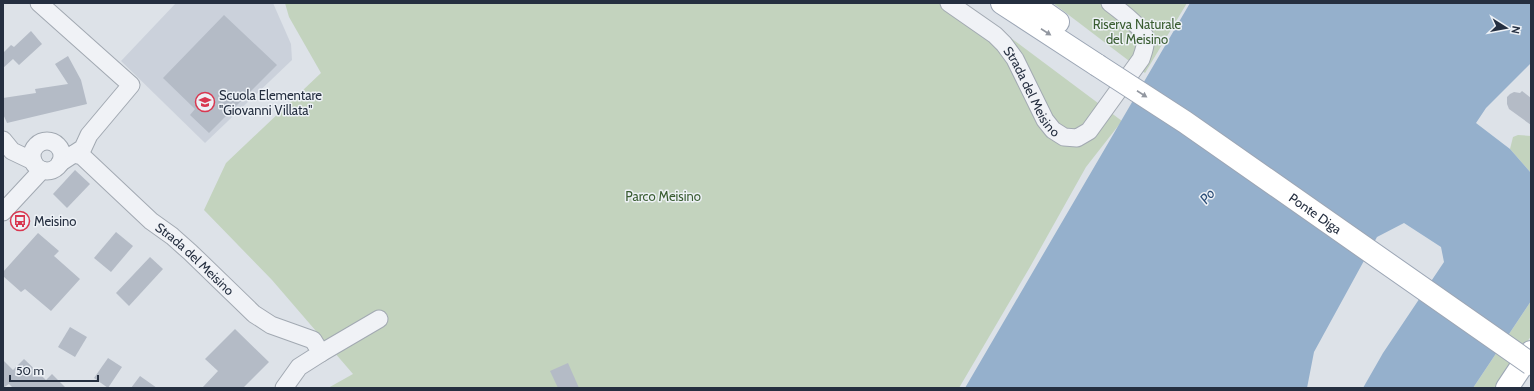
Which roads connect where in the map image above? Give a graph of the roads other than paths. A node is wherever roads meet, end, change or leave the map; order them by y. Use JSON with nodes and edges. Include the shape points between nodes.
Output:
{"nodes":[{"id":1,"x":39,"y":3,"type":"edge"},
{"id":2,"x":949,"y":3,"type":"edge"},
{"id":3,"x":1002,"y":3,"type":"edge"},
{"id":4,"x":1031,"y":3,"type":"edge"},
{"id":5,"x":1110,"y":3,"type":"edge"},
{"id":6,"x":1102,"y":59,"type":"junction"},
{"id":7,"x":5,"y":142,"type":"edge"},
{"id":8,"x":65,"y":155,"type":"junction"},
{"id":9,"x":37,"y":160,"type":"junction"},
{"id":10,"x":3,"y":212,"type":"edge"},
{"id":11,"x":379,"y":319,"type":"dead end"},
{"id":12,"x":1531,"y":347,"type":"edge"},
{"id":13,"x":1531,"y":352,"type":"edge"},
{"id":14,"x":320,"y":353,"type":"junction"},
{"id":15,"x":1518,"y":375,"type":"edge"},
{"id":16,"x":284,"y":388,"type":"edge"},
{"id":17,"x":1499,"y":388,"type":"edge"}],
"edges":[{"from":1,"to":8,"type":"street","via":[[131,85],[89,135]]},
{"from":2,"to":5,"type":"street","name":"Strada del Meisino","via":[[1004,44],[1015,59],[1045,120],[1053,130],[1064,137],[1077,138],[1089,131],[1141,59],[1145,48],[1145,36],[1138,27]]},
{"from":3,"to":6,"type":"main road","one_way":true},
{"from":4,"to":6,"type":"main road"},
{"from":6,"to":12,"type":"main road","name":"Ponte Diga","via":[[1155,85]]},
{"from":6,"to":15,"type":"main road","name":"Ponte Diga","one_way":true,"bridge":true},
{"from":7,"to":9,"type":"street","via":[[22,148]]},
{"from":8,"to":9,"type":"street","via":[[53,170]]},
{"from":8,"to":9,"type":"street","name":"Strada del Meisino","via":[[53,142],[48,141],[40,143]]},
{"from":8,"to":14,"type":"street","name":"Strada del Meisino","via":[[82,156],[151,221],[190,252],[254,314],[271,324],[313,340]]},
{"from":9,"to":10,"type":"street"},
{"from":11,"to":14,"type":"street"},
{"from":13,"to":15,"type":"main road"},
{"from":14,"to":16,"type":"street","via":[[299,367]]},
{"from":15,"to":17,"type":"street"}]}
